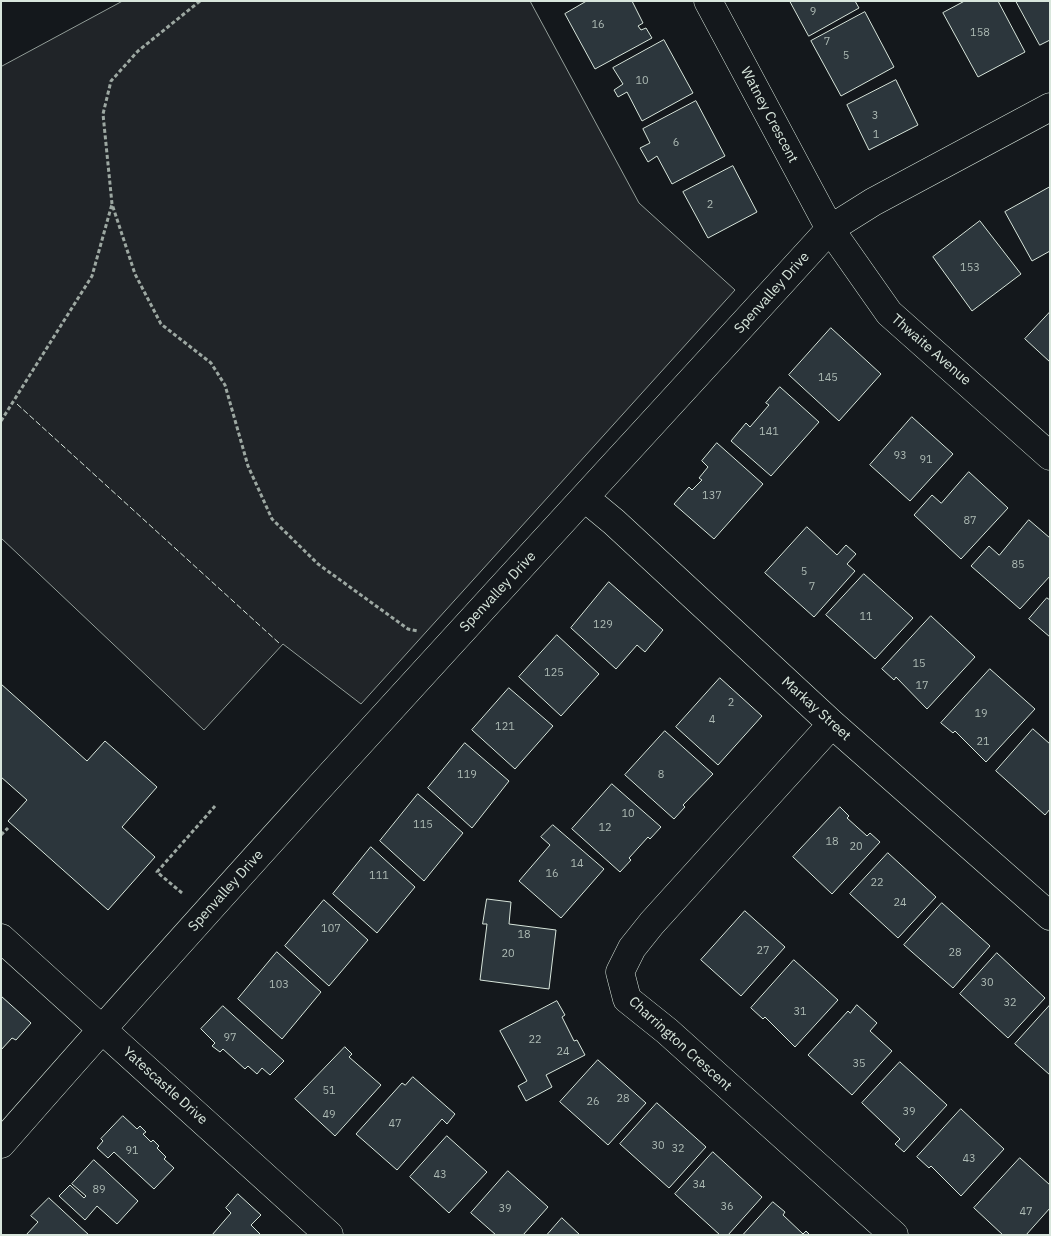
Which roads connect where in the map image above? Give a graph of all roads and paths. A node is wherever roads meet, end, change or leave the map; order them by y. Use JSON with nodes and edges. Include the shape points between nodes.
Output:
{"nodes":[{"id":1,"x":200,"y":1,"type":"edge"},
{"id":2,"x":708,"y":1,"type":"edge"},
{"id":3,"x":1050,"y":107,"type":"edge"},
{"id":4,"x":112,"y":204,"type":"junction"},
{"id":5,"x":830,"y":229,"type":"junction"},
{"id":6,"x":1,"y":421,"type":"edge"},
{"id":7,"x":1050,"y":456,"type":"edge"},
{"id":8,"x":585,"y":498,"type":"junction"},
{"id":9,"x":418,"y":631,"type":"dead end"},
{"id":10,"x":832,"y":724,"type":"junction"},
{"id":11,"x":214,"y":806,"type":"dead end"},
{"id":12,"x":8,"y":828,"type":"dead end"},
{"id":13,"x":1,"y":835,"type":"edge"},
{"id":14,"x":182,"y":894,"type":"dead end"},
{"id":15,"x":1050,"y":916,"type":"edge"},
{"id":16,"x":1,"y":938,"type":"edge"},
{"id":17,"x":102,"y":1028,"type":"junction"},
{"id":18,"x":1,"y":1144,"type":"edge"},
{"id":19,"x":885,"y":1232,"type":"edge"},
{"id":20,"x":329,"y":1235,"type":"edge"}],
"edges":[{"from":1,"to":4,"type":"path","via":[[138,51],[111,81],[103,114]]},
{"from":2,"to":5,"type":"street","name":"Watney Crescent"},
{"from":3,"to":5,"type":"street","name":"Spenvalley Drive"},
{"from":4,"to":6,"type":"path","via":[[92,276]]},
{"from":4,"to":9,"type":"path","via":[[135,274],[161,324],[211,363],[225,385],[248,466],[272,519],[318,564],[408,629]]},
{"from":5,"to":7,"type":"street","name":"Thwaite Avenue","via":[[889,313]]},
{"from":5,"to":8,"type":"street","name":"Spenvalley Drive"},
{"from":8,"to":10,"type":"street","name":"Markay Street"},
{"from":8,"to":17,"type":"street","name":"Spenvalley Drive","via":[[454,638]]},
{"from":10,"to":15,"type":"street","name":"Markay Street"},
{"from":10,"to":19,"type":"street","name":"Charrington Crescent","via":[[652,923],[632,948],[620,972],[626,999],[667,1031]]},
{"from":11,"to":14,"type":"path","via":[[157,872]]},
{"from":12,"to":13,"type":"path"},
{"from":16,"to":17,"type":"street","name":"Yatescastle Drive"},
{"from":17,"to":18,"type":"street","name":"Spenvalley Drive"},
{"from":17,"to":20,"type":"street","name":"Yatescastle Drive"}]}
